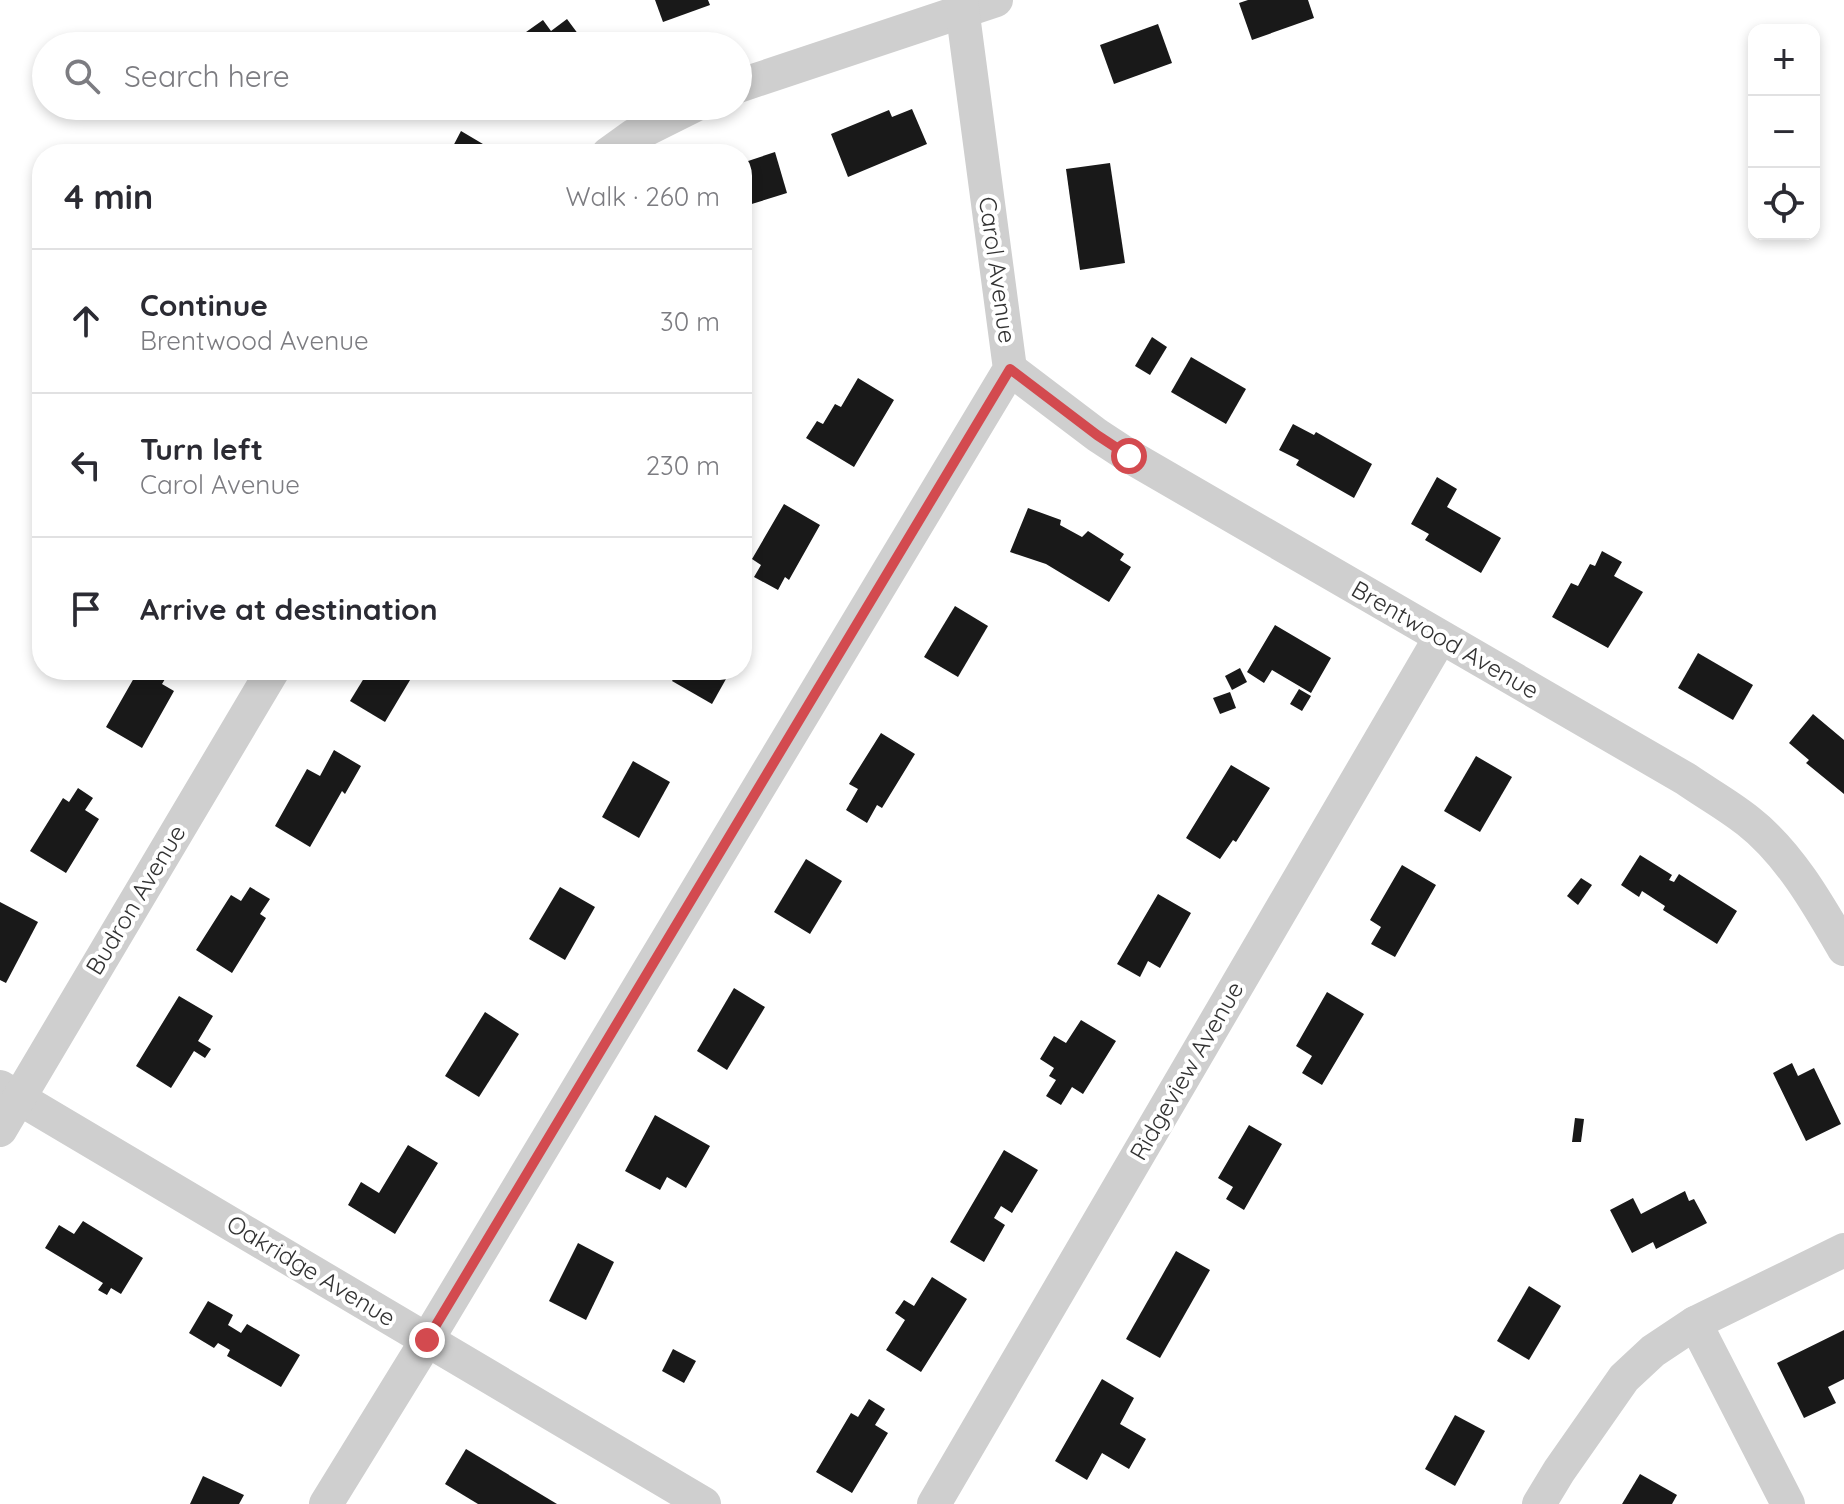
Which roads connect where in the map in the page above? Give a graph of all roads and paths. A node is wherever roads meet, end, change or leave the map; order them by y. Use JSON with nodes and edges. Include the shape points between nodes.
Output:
{"nodes":[{"id":1,"x":996,"y":0,"type":"edge"},
{"id":2,"x":962,"y":6,"type":"edge"},
{"id":3,"x":752,"y":81,"type":"edge"},
{"id":4,"x":665,"y":120,"type":"edge"},
{"id":5,"x":622,"y":144,"type":"edge"},
{"id":6,"x":1010,"y":369,"type":"junction"},
{"id":7,"x":1440,"y":638,"type":"junction"},
{"id":8,"x":267,"y":680,"type":"edge"},
{"id":9,"x":1844,"y":949,"type":"edge"},
{"id":10,"x":9,"y":1092,"type":"edge"},
{"id":11,"x":0,"y":1130,"type":"edge"},
{"id":12,"x":1844,"y":1250,"type":"edge"},
{"id":13,"x":1695,"y":1323,"type":"junction"},
{"id":14,"x":427,"y":1340,"type":"junction"},
{"id":15,"x":326,"y":1504,"type":"edge"},
{"id":16,"x":704,"y":1504,"type":"edge"},
{"id":17,"x":934,"y":1504,"type":"edge"},
{"id":18,"x":1539,"y":1504,"type":"edge"},
{"id":19,"x":1788,"y":1504,"type":"edge"}],
"edges":[{"from":1,"to":2,"type":"street"},
{"from":2,"to":3,"type":"street"},
{"from":2,"to":6,"type":"street","name":"Carol Avenue"},
{"from":4,"to":5,"type":"street"},
{"from":6,"to":7,"type":"street","name":"Brentwood Avenue","via":[[1129,456]]},
{"from":6,"to":14,"type":"street","name":"Carol Avenue"},
{"from":7,"to":9,"type":"street","name":"Brentwood Avenue","via":[[1686,779],[1748,821],[1785,860]]},
{"from":7,"to":17,"type":"street","name":"Ridgeview Avenue"},
{"from":8,"to":10,"type":"street","name":"Budron Avenue"},
{"from":10,"to":11,"type":"street","name":"Budron Avenue"},
{"from":10,"to":14,"type":"street","name":"Oakridge Avenue"},
{"from":12,"to":13,"type":"street"},
{"from":13,"to":18,"type":"street","via":[[1624,1378]]},
{"from":13,"to":19,"type":"street"},
{"from":14,"to":15,"type":"street","name":"Carol Avenue"},
{"from":14,"to":16,"type":"street","name":"Oakridge Avenue"}]}
